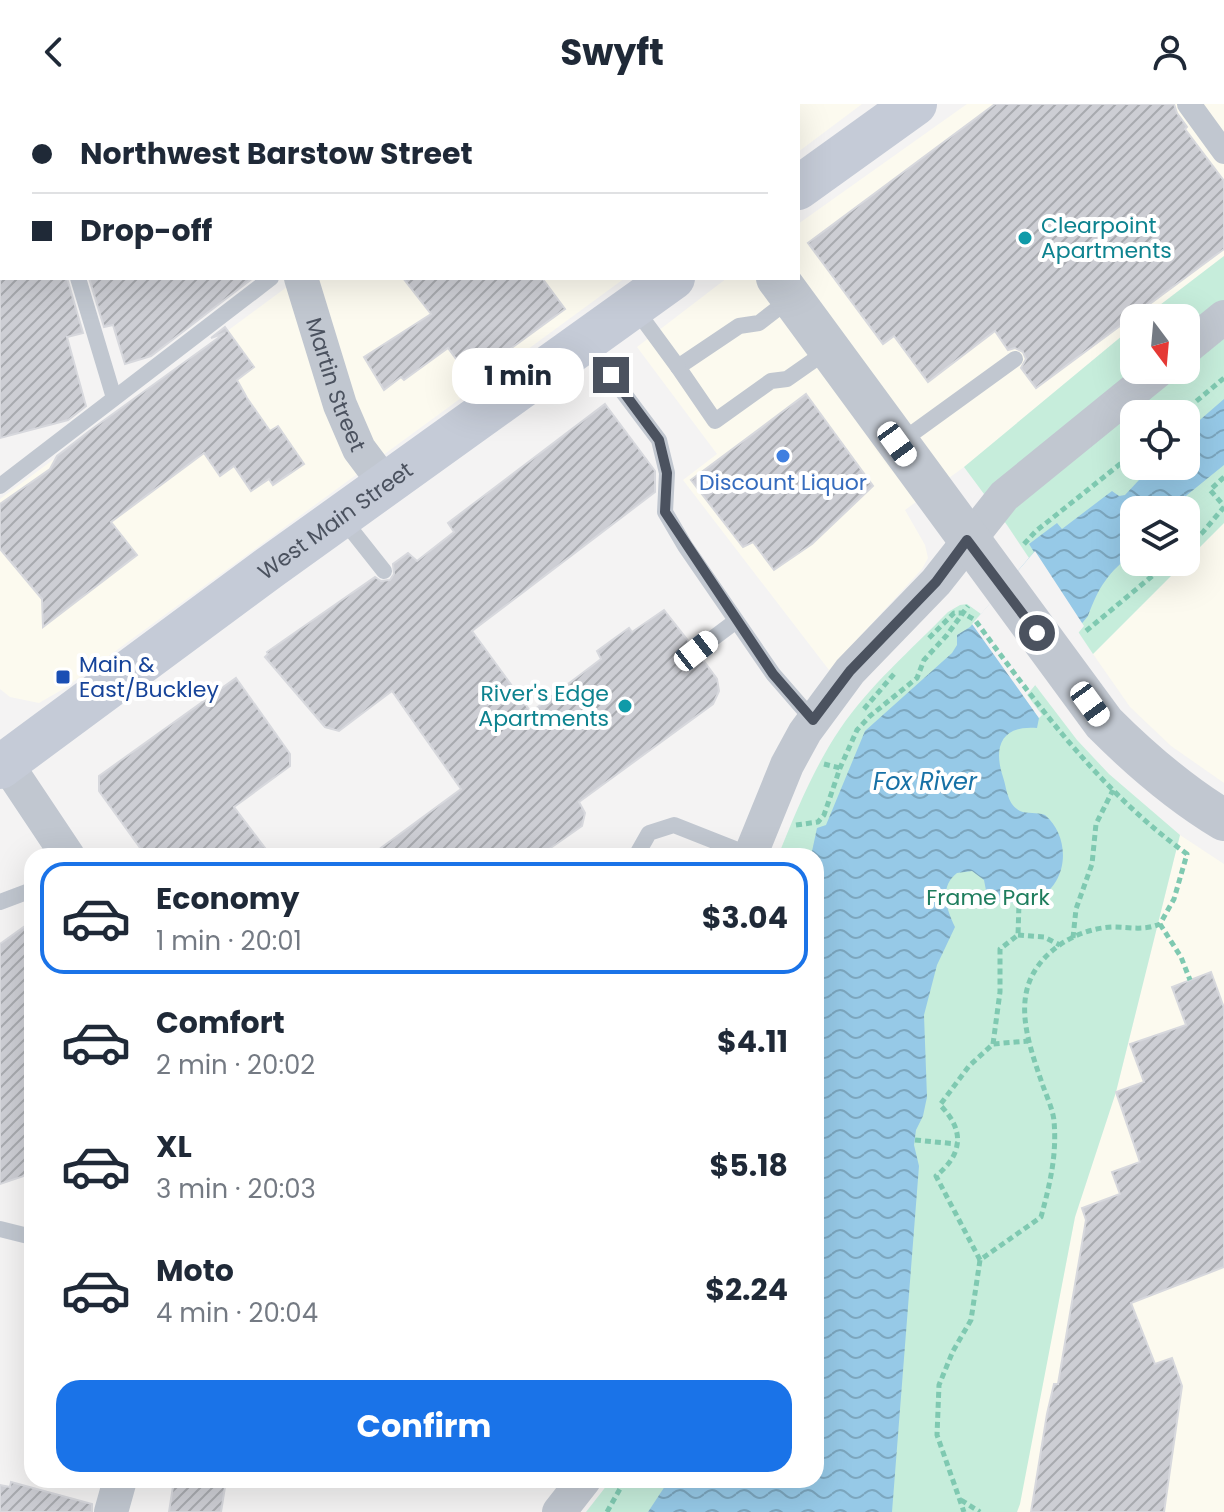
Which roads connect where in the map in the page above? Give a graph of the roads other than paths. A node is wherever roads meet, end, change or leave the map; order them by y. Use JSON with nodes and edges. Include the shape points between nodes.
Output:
{"nodes":[{"id":1,"x":915,"y":104,"type":"edge"},
{"id":2,"x":1189,"y":104,"type":"edge"},
{"id":3,"x":1224,"y":152,"type":"edge"},
{"id":4,"x":800,"y":187,"type":"edge"},
{"id":5,"x":79,"y":280,"type":"edge"},
{"id":6,"x":268,"y":280,"type":"edge"},
{"id":7,"x":302,"y":280,"type":"edge"},
{"id":8,"x":670,"y":280,"type":"edge"},
{"id":9,"x":784,"y":288,"type":"edge"},
{"id":10,"x":633,"y":306,"type":"junction"},
{"id":11,"x":1224,"y":317,"type":"edge"},
{"id":12,"x":1200,"y":337,"type":"edge"},
{"id":13,"x":585,"y":341,"type":"junction"},
{"id":14,"x":829,"y":350,"type":"junction"},
{"id":15,"x":1015,"y":359,"type":"dead end"},
{"id":16,"x":678,"y":367,"type":"junction"},
{"id":17,"x":1142,"y":384,"type":"edge"},
{"id":18,"x":114,"y":398,"type":"junction"},
{"id":19,"x":897,"y":444,"type":"junction"},
{"id":20,"x":386,"y":485,"type":"junction"},
{"id":21,"x":0,"y":486,"type":"edge"},
{"id":22,"x":341,"y":517,"type":"junction"},
{"id":23,"x":967,"y":540,"type":"junction"},
{"id":24,"x":384,"y":571,"type":"dead end"},
{"id":25,"x":736,"y":621,"type":"junction"},
{"id":26,"x":696,"y":651,"type":"dead end"},
{"id":27,"x":813,"y":720,"type":"junction"},
{"id":28,"x":2,"y":761,"type":"edge"},
{"id":29,"x":1224,"y":820,"type":"edge"},
{"id":30,"x":62,"y":848,"type":"edge"},
{"id":31,"x":641,"y":848,"type":"edge"},
{"id":32,"x":730,"y":848,"type":"edge"},
{"id":33,"x":753,"y":848,"type":"edge"},
{"id":34,"x":24,"y":893,"type":"edge"},
{"id":35,"x":0,"y":902,"type":"edge"},
{"id":36,"x":0,"y":1229,"type":"edge"},
{"id":37,"x":24,"y":1235,"type":"edge"},
{"id":38,"x":118,"y":1488,"type":"edge"},
{"id":39,"x":578,"y":1488,"type":"edge"},
{"id":40,"x":111,"y":1512,"type":"edge"},
{"id":41,"x":559,"y":1512,"type":"edge"}],
"edges":[{"from":1,"to":4,"type":"main road"},
{"from":2,"to":3,"type":"street"},
{"from":5,"to":18,"type":"lane"},
{"from":6,"to":18,"type":"lane"},
{"from":7,"to":20,"type":"street","name":"Martin Street","via":[[340,405],[359,449]]},
{"from":8,"to":10,"type":"main road","name":"West Main Street"},
{"from":9,"to":14,"type":"street"},
{"from":9,"to":16,"type":"lane","via":[[759,323],[739,326]]},
{"from":10,"to":13,"type":"main road","name":"West Main Street"},
{"from":10,"to":16,"type":"lane"},
{"from":11,"to":12,"type":"street"},
{"from":13,"to":20,"type":"main road","name":"West Main Street"},
{"from":13,"to":25,"type":"lane","via":[[659,440],[667,473],[665,512]]},
{"from":14,"to":16,"type":"lane","via":[[787,379],[771,381],[715,421]]},
{"from":14,"to":19,"type":"street"},
{"from":15,"to":19,"type":"lane"},
{"from":17,"to":23,"type":"street","via":[[1004,496]]},
{"from":18,"to":21,"type":"lane"},
{"from":19,"to":23,"type":"street"},
{"from":20,"to":22,"type":"main road","name":"West Main Street"},
{"from":22,"to":24,"type":"lane"},
{"from":22,"to":28,"type":"main road","name":"West Main Street"},
{"from":23,"to":27,"type":"street"},
{"from":23,"to":29,"type":"street","via":[[986,597],[1072,679],[1104,723],[1149,767]]},
{"from":25,"to":26,"type":"lane"},
{"from":25,"to":27,"type":"lane"},
{"from":27,"to":33,"type":"street","via":[[787,765]]},
{"from":28,"to":30,"type":"street"},
{"from":31,"to":32,"type":"lane","via":[[649,833],[674,825]]},
{"from":34,"to":35,"type":"lane"},
{"from":36,"to":37,"type":"lane"},
{"from":38,"to":40,"type":"street"},
{"from":39,"to":41,"type":"street"}]}
